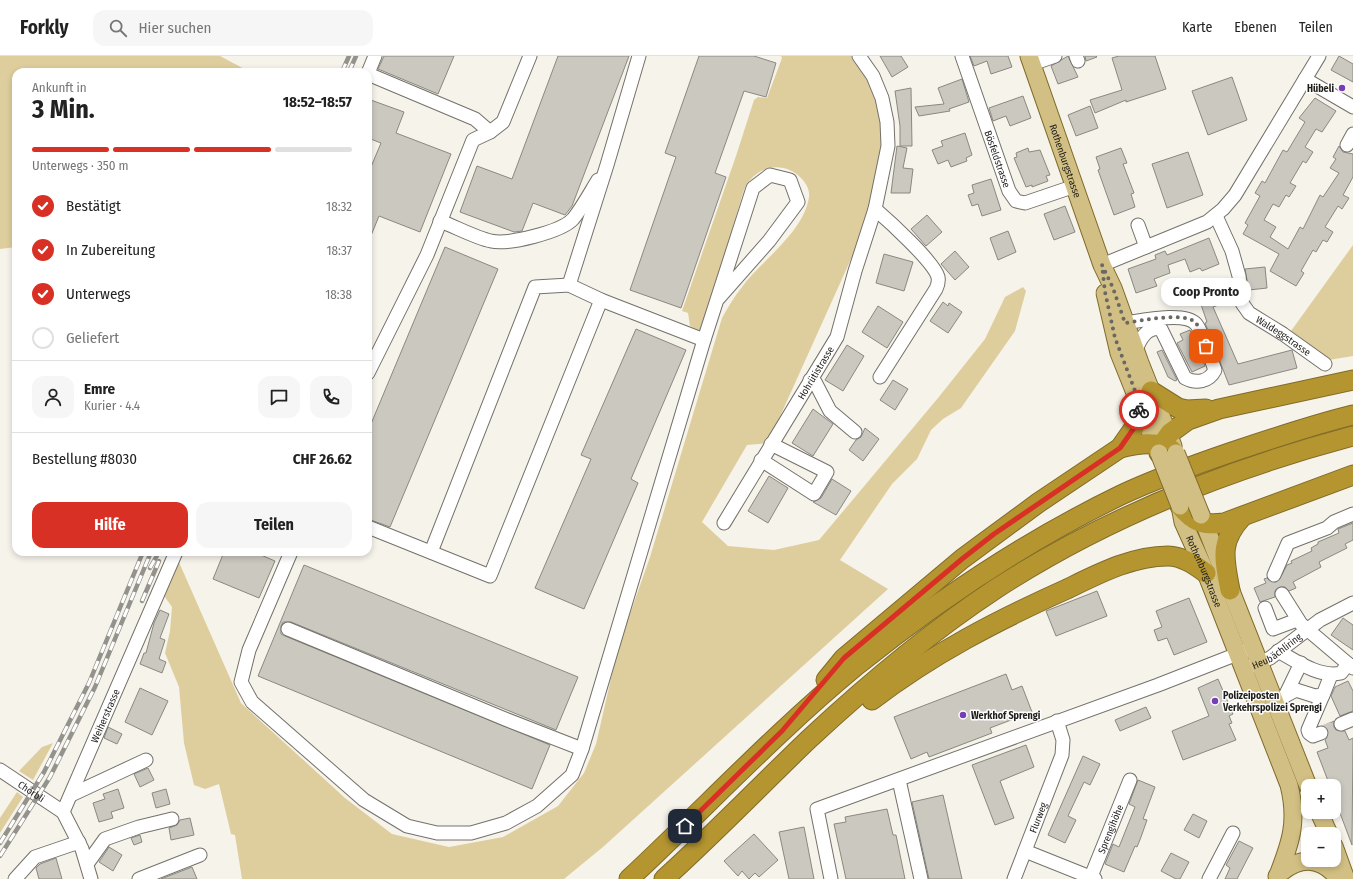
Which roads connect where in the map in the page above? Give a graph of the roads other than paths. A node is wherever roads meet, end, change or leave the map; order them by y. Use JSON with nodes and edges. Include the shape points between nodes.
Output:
{"nodes":[{"id":1,"x":375,"y":56,"type":"edge"},
{"id":2,"x":530,"y":56,"type":"edge"},
{"id":3,"x":639,"y":56,"type":"edge"},
{"id":4,"x":859,"y":56,"type":"edge"},
{"id":5,"x":962,"y":56,"type":"edge"},
{"id":6,"x":1055,"y":56,"type":"edge"},
{"id":7,"x":1319,"y":56,"type":"edge"},
{"id":8,"x":1030,"y":60,"type":"edge"},
{"id":9,"x":370,"y":68,"type":"edge"},
{"id":10,"x":372,"y":76,"type":"edge"},
{"id":11,"x":1305,"y":79,"type":"junction"},
{"id":12,"x":1353,"y":107,"type":"edge"},
{"id":13,"x":490,"y":132,"type":"junction"},
{"id":14,"x":608,"y":165,"type":"junction"},
{"id":15,"x":1075,"y":186,"type":"junction"},
{"id":16,"x":875,"y":208,"type":"junction"},
{"id":17,"x":1216,"y":216,"type":"junction"},
{"id":18,"x":440,"y":221,"type":"junction"},
{"id":19,"x":1138,"y":225,"type":"dead end"},
{"id":20,"x":1146,"y":247,"type":"junction"},
{"id":21,"x":1102,"y":265,"type":"junction"},
{"id":22,"x":570,"y":285,"type":"junction"},
{"id":23,"x":601,"y":300,"type":"junction"},
{"id":24,"x":717,"y":300,"type":"junction"},
{"id":25,"x":1125,"y":323,"type":"junction"},
{"id":26,"x":704,"y":340,"type":"junction"},
{"id":27,"x":1136,"y":351,"type":"junction"},
{"id":28,"x":1325,"y":364,"type":"dead end"},
{"id":29,"x":372,"y":365,"type":"edge"},
{"id":30,"x":880,"y":377,"type":"dead end"},
{"id":31,"x":810,"y":380,"type":"junction"},
{"id":32,"x":1353,"y":380,"type":"edge"},
{"id":33,"x":1146,"y":398,"type":"junction"},
{"id":34,"x":1219,"y":409,"type":"junction"},
{"id":35,"x":1353,"y":415,"type":"edge"},
{"id":36,"x":855,"y":432,"type":"dead end"},
{"id":37,"x":1353,"y":436,"type":"edge"},
{"id":38,"x":770,"y":444,"type":"junction"},
{"id":39,"x":1167,"y":447,"type":"junction"},
{"id":40,"x":1120,"y":448,"type":"junction"},
{"id":41,"x":761,"y":460,"type":"junction"},
{"id":42,"x":1353,"y":475,"type":"edge"},
{"id":43,"x":1353,"y":514,"type":"edge"},
{"id":44,"x":1192,"y":517,"type":"junction"},
{"id":45,"x":1242,"y":517,"type":"junction"},
{"id":46,"x":724,"y":523,"type":"dead end"},
{"id":47,"x":372,"y":529,"type":"edge"},
{"id":48,"x":431,"y":552,"type":"junction"},
{"id":49,"x":174,"y":556,"type":"edge"},
{"id":50,"x":289,"y":556,"type":"edge"},
{"id":51,"x":1206,"y":572,"type":"junction"},
{"id":52,"x":1274,"y":575,"type":"dead end"},
{"id":53,"x":1230,"y":590,"type":"junction"},
{"id":54,"x":1282,"y":594,"type":"tunnel mouth"},
{"id":55,"x":1353,"y":603,"type":"edge"},
{"id":56,"x":1265,"y":608,"type":"dead end"},
{"id":57,"x":1297,"y":620,"type":"junction"},
{"id":58,"x":288,"y":629,"type":"dead end"},
{"id":59,"x":1307,"y":631,"type":"junction"},
{"id":60,"x":1278,"y":651,"type":"junction"},
{"id":61,"x":1248,"y":658,"type":"junction"},
{"id":62,"x":1301,"y":664,"type":"junction"},
{"id":63,"x":1350,"y":670,"type":"edge"},
{"id":64,"x":1331,"y":675,"type":"junction"},
{"id":65,"x":1322,"y":695,"type":"junction"},
{"id":66,"x":1281,"y":703,"type":"junction"},
{"id":67,"x":1057,"y":721,"type":"junction"},
{"id":68,"x":782,"y":731,"type":"junction"},
{"id":69,"x":1321,"y":733,"type":"dead end"},
{"id":70,"x":582,"y":749,"type":"junction"},
{"id":71,"x":146,"y":760,"type":"dead end"},
{"id":72,"x":0,"y":770,"type":"edge"},
{"id":73,"x":1306,"y":779,"type":"edge"},
{"id":74,"x":899,"y":780,"type":"junction"},
{"id":75,"x":1130,"y":780,"type":"dead end"},
{"id":76,"x":71,"y":795,"type":"junction"},
{"id":77,"x":63,"y":812,"type":"junction"},
{"id":78,"x":172,"y":820,"type":"dead end"},
{"id":79,"x":1233,"y":833,"type":"dead end"},
{"id":80,"x":79,"y":842,"type":"junction"},
{"id":81,"x":702,"y":845,"type":"junction"},
{"id":82,"x":1025,"y":851,"type":"junction"},
{"id":83,"x":200,"y":855,"type":"dead end"},
{"id":84,"x":86,"y":864,"type":"junction"},
{"id":85,"x":1341,"y":865,"type":"edge"},
{"id":86,"x":1276,"y":877,"type":"edge"},
{"id":87,"x":1092,"y":878,"type":"edge"},
{"id":88,"x":15,"y":879,"type":"edge"},
{"id":89,"x":91,"y":879,"type":"edge"},
{"id":90,"x":139,"y":879,"type":"edge"},
{"id":91,"x":629,"y":879,"type":"edge"},
{"id":92,"x":664,"y":879,"type":"edge"},
{"id":93,"x":831,"y":879,"type":"edge"},
{"id":94,"x":920,"y":879,"type":"edge"},
{"id":95,"x":1014,"y":879,"type":"edge"},
{"id":96,"x":1209,"y":879,"type":"edge"},
{"id":97,"x":1339,"y":879,"type":"edge"},
{"id":98,"x":1346,"y":879,"type":"edge"}],
"edges":[{"from":1,"to":9,"type":"street"},
{"from":2,"to":13,"type":"street","via":[[503,122]]},
{"from":3,"to":14,"type":"street"},
{"from":4,"to":16,"type":"street","name":"Hohrütistrasse","via":[[873,76],[882,98],[887,122],[888,146]]},
{"from":5,"to":15,"type":"street","name":"Bösfeldstrasse","via":[[1009,191],[1016,201],[1025,203]]},
{"from":6,"to":8,"type":"street"},
{"from":7,"to":11,"type":"street"},
{"from":8,"to":15,"type":"main road","name":"Rothenburgstrasse"},
{"from":10,"to":13,"type":"street","via":[[475,118]]},
{"from":11,"to":12,"type":"street"},
{"from":11,"to":17,"type":"street","via":[[1236,195]]},
{"from":13,"to":18,"type":"street","via":[[473,140]]},
{"from":14,"to":18,"type":"street","via":[[573,219],[543,233],[517,240],[492,242]]},
{"from":14,"to":22,"type":"street"},
{"from":15,"to":21,"type":"main road","name":"Rothenburgstrasse"},
{"from":16,"to":30,"type":"street","via":[[913,245],[935,271],[938,282]]},
{"from":16,"to":31,"type":"street","name":"Hohrütistrasse","via":[[837,337]]},
{"from":17,"to":20,"type":"street","via":[[1199,226]]},
{"from":17,"to":28,"type":"street","name":"Waldeggstrasse","via":[[1232,251],[1239,276],[1242,303],[1249,313]]},
{"from":18,"to":29,"type":"street","via":[[427,255]]},
{"from":19,"to":20,"type":"street"},
{"from":20,"to":21,"type":"street"},
{"from":21,"to":25,"type":"main road","name":"Rothenburgstrasse"},
{"from":21,"to":33,"type":"main road","name":"Rothenburgstrasse","via":[[1115,338]]},
{"from":22,"to":23,"type":"street"},
{"from":22,"to":48,"type":"street","via":[[535,287]]},
{"from":23,"to":26,"type":"street"},
{"from":23,"to":48,"type":"street","via":[[490,576]]},
{"from":24,"to":24,"type":"street","via":[[753,188],[770,175],[790,180],[798,202],[769,241]]},
{"from":24,"to":26,"type":"street"},
{"from":25,"to":27,"type":"main road","name":"Rothenburgstrasse"},
{"from":25,"to":27,"type":"street","via":[[1156,318],[1186,318],[1196,323],[1215,370],[1212,376],[1205,380],[1192,382],[1185,378],[1161,329],[1157,328],[1143,335]]},
{"from":26,"to":70,"type":"street"},
{"from":27,"to":33,"type":"main road","name":"Rothenburgstrasse"},
{"from":31,"to":36,"type":"street","via":[[815,382],[830,411]]},
{"from":31,"to":38,"type":"street","name":"Hohrütistrasse"},
{"from":32,"to":34,"type":"highway"},
{"from":33,"to":34,"type":"highway","via":[[1164,401],[1182,410]]},
{"from":33,"to":39,"type":"main road","name":"Rothenburgstrasse"},
{"from":33,"to":40,"type":"highway","via":[[1134,428]]},
{"from":34,"to":39,"type":"highway","via":[[1183,423]]},
{"from":35,"to":68,"type":"highway","via":[[1261,442],[1180,470],[1124,494],[1060,527],[986,570],[921,615],[855,667]]},
{"from":37,"to":81,"type":"highway","via":[[1267,462],[1189,490],[1075,543],[998,588],[952,620],[884,674],[809,739]]},
{"from":38,"to":41,"type":"street","name":"Hohrütistrasse"},
{"from":38,"to":41,"type":"street","via":[[827,472],[814,494]]},
{"from":39,"to":40,"type":"highway","via":[[1137,444]]},
{"from":39,"to":44,"type":"main road","name":"Rothenburgstrasse","bridge":true},
{"from":39,"to":44,"type":"main road","name":"Rothenburgstrasse","bridge":true},
{"from":40,"to":68,"type":"highway","via":[[1038,503],[962,559],[844,658]]},
{"from":41,"to":46,"type":"street","name":"Hohrütistrasse"},
{"from":42,"to":45,"type":"highway"},
{"from":43,"to":52,"type":"street","via":[[1327,528],[1288,543]]},
{"from":44,"to":45,"type":"highway","via":[[1224,523]]},
{"from":44,"to":51,"type":"main road","name":"Rothenburgstrasse"},
{"from":44,"to":53,"type":"main road","name":"Rothenburgstrasse"},
{"from":45,"to":53,"type":"highway","via":[[1232,528],[1224,549]]},
{"from":47,"to":48,"type":"street"},
{"from":49,"to":76,"type":"street","name":"Weiherstrasse"},
{"from":50,"to":70,"type":"street","via":[[249,650],[241,682],[252,702],[364,800],[407,826],[437,833],[471,833],[506,823],[537,806],[572,775]]},
{"from":51,"to":61,"type":"main road","name":"Rothenburgstrasse"},
{"from":51,"to":81,"type":"highway","via":[[1173,557],[1156,557],[1132,562],[1046,598],[946,649],[863,707],[734,824]]},
{"from":53,"to":61,"type":"main road","name":"Rothenburgstrasse"},
{"from":54,"to":57,"type":"street"},
{"from":55,"to":59,"type":"street","name":"Heubächliring","via":[[1320,620]]},
{"from":56,"to":57,"type":"street","via":[[1274,629]]},
{"from":57,"to":59,"type":"street"},
{"from":58,"to":70,"type":"street"},
{"from":59,"to":60,"type":"street","name":"Heubächliring"},
{"from":59,"to":63,"type":"street","name":"Heubächliring","via":[[1318,637]]},
{"from":60,"to":61,"type":"street","name":"Heubächliring","via":[[1270,658]]},
{"from":60,"to":62,"type":"street"},
{"from":61,"to":66,"type":"main road","name":"Rothenburgstrasse"},
{"from":61,"to":67,"type":"street","name":"Heubächliring"},
{"from":61,"to":86,"type":"main road","name":"Rothenburgstrasse","via":[[1293,803],[1291,838]]},
{"from":62,"to":64,"type":"street"},
{"from":62,"to":66,"type":"street"},
{"from":63,"to":64,"type":"street"},
{"from":64,"to":65,"type":"street"},
{"from":65,"to":66,"type":"street","via":[[1315,696],[1296,690]]},
{"from":65,"to":69,"type":"street","via":[[1308,730],[1313,736]]},
{"from":66,"to":73,"type":"main road","name":"Rothenburgstrasse"},
{"from":67,"to":74,"type":"street","name":"Heubächliring"},
{"from":67,"to":82,"type":"street","name":"Flurweg","via":[[1063,740],[1062,755]]},
{"from":68,"to":91,"type":"highway"},
{"from":71,"to":76,"type":"street"},
{"from":72,"to":77,"type":"street","name":"Chörbli"},
{"from":74,"to":93,"type":"street","name":"Heubächliring","via":[[817,809]]},
{"from":74,"to":94,"type":"street"},
{"from":75,"to":87,"type":"street","name":"Sprengihöhe"},
{"from":76,"to":77,"type":"street","name":"Weiherstrasse"},
{"from":77,"to":80,"type":"street"},
{"from":78,"to":84,"type":"street","via":[[139,827],[105,839]]},
{"from":79,"to":96,"type":"street"},
{"from":80,"to":84,"type":"street"},
{"from":80,"to":88,"type":"street","via":[[35,857]]},
{"from":81,"to":92,"type":"highway"},
{"from":82,"to":87,"type":"street","name":"Sprengihöhe"},
{"from":82,"to":95,"type":"street","name":"Flurweg"},
{"from":83,"to":90,"type":"street"},
{"from":84,"to":89,"type":"street"},
{"from":85,"to":98,"type":"main road"},
{"from":86,"to":97,"type":"main road","via":[[1293,864],[1307,861],[1324,865]]}]}
